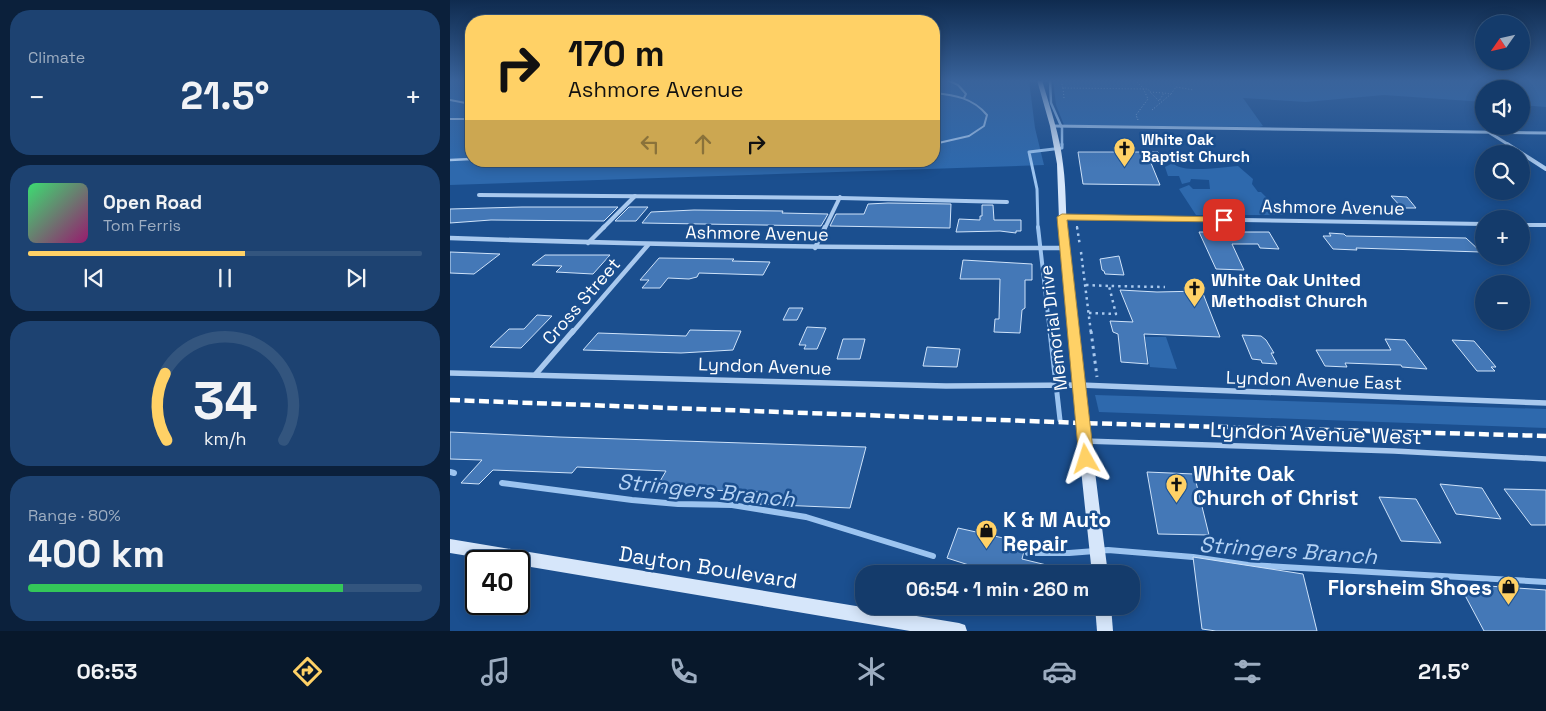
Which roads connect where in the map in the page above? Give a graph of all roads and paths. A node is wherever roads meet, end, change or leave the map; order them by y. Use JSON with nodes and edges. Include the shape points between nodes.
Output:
{"nodes":[{"id":1,"x":983,"y":109,"type":"edge"},
{"id":2,"x":1048,"y":109,"type":"edge"},
{"id":3,"x":1140,"y":109,"type":"edge"},
{"id":4,"x":450,"y":119,"type":"edge"},
{"id":5,"x":465,"y":119,"type":"edge"},
{"id":6,"x":1139,"y":121,"type":"dead end"},
{"id":7,"x":1053,"y":126,"type":"junction"},
{"id":8,"x":1475,"y":133,"type":"edge"},
{"id":9,"x":1530,"y":133,"type":"edge"},
{"id":10,"x":1546,"y":133,"type":"edge"},
{"id":11,"x":1493,"y":135,"type":"edge"},
{"id":12,"x":940,"y":143,"type":"edge"},
{"id":13,"x":465,"y":159,"type":"edge"},
{"id":14,"x":450,"y":160,"type":"edge"},
{"id":15,"x":1546,"y":169,"type":"edge"},
{"id":16,"x":479,"y":195,"type":"dead end"},
{"id":17,"x":636,"y":196,"type":"junction"},
{"id":18,"x":840,"y":197,"type":"junction"},
{"id":19,"x":1007,"y":202,"type":"dead end"},
{"id":20,"x":1062,"y":217,"type":"junction"},
{"id":21,"x":1076,"y":222,"type":"dead end"},
{"id":22,"x":1475,"y":224,"type":"edge"},
{"id":23,"x":1530,"y":225,"type":"edge"},
{"id":24,"x":1546,"y":225,"type":"edge"},
{"id":25,"x":450,"y":238,"type":"edge"},
{"id":26,"x":588,"y":243,"type":"junction"},
{"id":27,"x":648,"y":245,"type":"junction"},
{"id":28,"x":1080,"y":246,"type":"dead end"},
{"id":29,"x":815,"y":248,"type":"junction"},
{"id":30,"x":1064,"y":248,"type":"junction"},
{"id":31,"x":1081,"y":252,"type":"dead end"},
{"id":32,"x":1085,"y":285,"type":"junction"},
{"id":33,"x":1109,"y":286,"type":"junction"},
{"id":34,"x":1165,"y":287,"type":"dead end"},
{"id":35,"x":1089,"y":313,"type":"junction"},
{"id":36,"x":450,"y":373,"type":"edge"},
{"id":37,"x":534,"y":375,"type":"junction"},
{"id":38,"x":1097,"y":377,"type":"dead end"},
{"id":39,"x":1080,"y":386,"type":"junction"},
{"id":40,"x":1546,"y":403,"type":"edge"},
{"id":41,"x":1084,"y":441,"type":"junction"},
{"id":42,"x":1546,"y":459,"type":"edge"},
{"id":43,"x":450,"y":546,"type":"edge"},
{"id":44,"x":1099,"y":565,"type":"edge"},
{"id":45,"x":1104,"y":615,"type":"edge"},
{"id":46,"x":925,"y":628,"type":"edge"},
{"id":47,"x":959,"y":631,"type":"edge"},
{"id":48,"x":1105,"y":631,"type":"edge"}],
"edges":[{"from":1,"to":12,"type":"lane","via":[[987,115],[984,126],[969,136]]},
{"from":2,"to":7,"type":"street","name":"Memorial Drive"},
{"from":3,"to":6,"type":"path","via":[[1136,115]]},
{"from":4,"to":5,"type":"lane"},
{"from":7,"to":8,"type":"street"},
{"from":7,"to":20,"type":"street","name":"Memorial Drive","via":[[1060,164]]},
{"from":9,"to":10,"type":"street"},
{"from":11,"to":15,"type":"street"},
{"from":13,"to":14,"type":"lane"},
{"from":16,"to":17,"type":"street"},
{"from":17,"to":18,"type":"street"},
{"from":17,"to":26,"type":"street"},
{"from":18,"to":19,"type":"street"},
{"from":18,"to":29,"type":"street"},
{"from":20,"to":22,"type":"street","name":"Ashmore Avenue"},
{"from":20,"to":30,"type":"street","name":"Memorial Drive"},
{"from":21,"to":28,"type":"path"},
{"from":23,"to":24,"type":"street"},
{"from":25,"to":26,"type":"street","name":"Ashmore Avenue"},
{"from":26,"to":27,"type":"street","name":"Ashmore Avenue"},
{"from":27,"to":29,"type":"street","name":"Ashmore Avenue"},
{"from":27,"to":37,"type":"street","name":"Cross Street"},
{"from":29,"to":30,"type":"street","name":"Ashmore Avenue"},
{"from":30,"to":39,"type":"street","name":"Memorial Drive"},
{"from":31,"to":32,"type":"path"},
{"from":32,"to":33,"type":"path"},
{"from":32,"to":35,"type":"path"},
{"from":33,"to":34,"type":"path"},
{"from":33,"to":35,"type":"path","via":[[1116,314]]},
{"from":35,"to":38,"type":"path"},
{"from":36,"to":37,"type":"street","name":"Lyndon Avenue"},
{"from":37,"to":39,"type":"street","name":"Lyndon Avenue","via":[[946,386]]},
{"from":39,"to":40,"type":"street","name":"Lyndon Avenue East"},
{"from":39,"to":41,"type":"street","name":"Memorial Drive"},
{"from":41,"to":42,"type":"street","name":"Lyndon Avenue West"},
{"from":41,"to":44,"type":"street","name":"Memorial Drive"},
{"from":43,"to":46,"type":"street","name":"Dayton Boulevard"},
{"from":45,"to":48,"type":"street"},
{"from":46,"to":47,"type":"street","name":"Dayton Boulevard"}]}
